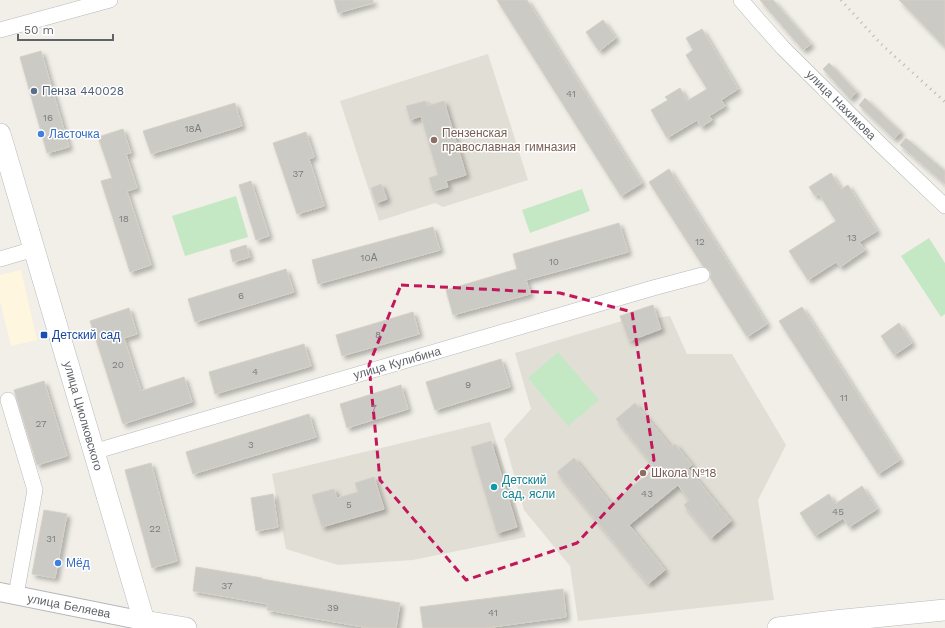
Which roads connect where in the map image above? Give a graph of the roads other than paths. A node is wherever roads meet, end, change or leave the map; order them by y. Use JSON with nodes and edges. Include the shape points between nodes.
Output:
{"nodes":[{"id":1,"x":110,"y":0,"type":"edge"},
{"id":2,"x":741,"y":0,"type":"edge"},
{"id":3,"x":0,"y":30,"type":"edge"},
{"id":4,"x":0,"y":134,"type":"edge"},
{"id":5,"x":945,"y":206,"type":"edge"},
{"id":6,"x":34,"y":249,"type":"junction"},
{"id":7,"x":0,"y":259,"type":"edge"},
{"id":8,"x":702,"y":275,"type":"dead end"},
{"id":9,"x":8,"y":400,"type":"dead end"},
{"id":10,"x":93,"y":452,"type":"junction"},
{"id":11,"x":8,"y":593,"type":"edge"},
{"id":12,"x":945,"y":610,"type":"edge"},
{"id":13,"x":868,"y":623,"type":"edge"},
{"id":14,"x":145,"y":625,"type":"edge"},
{"id":15,"x":186,"y":628,"type":"edge"},
{"id":16,"x":778,"y":628,"type":"edge"}],
"edges":[{"from":1,"to":3,"type":"street"},
{"from":2,"to":5,"type":"street","name":"улица Нахимова","via":[[783,48]]},
{"from":4,"to":6,"type":"main road","name":"улица Циолковского"},
{"from":6,"to":7,"type":"street"},
{"from":6,"to":10,"type":"main road","name":"улица Циолковского"},
{"from":8,"to":10,"type":"street","name":"улица Кулибина"},
{"from":9,"to":11,"type":"street","via":[[35,490]]},
{"from":10,"to":14,"type":"main road","name":"улица Циолковского"},
{"from":11,"to":14,"type":"street","name":"улица Беляева"},
{"from":12,"to":13,"type":"main road"},
{"from":13,"to":16,"type":"main road","via":[[834,621]]},
{"from":14,"to":15,"type":"main road","name":"улица Беляева"}]}
